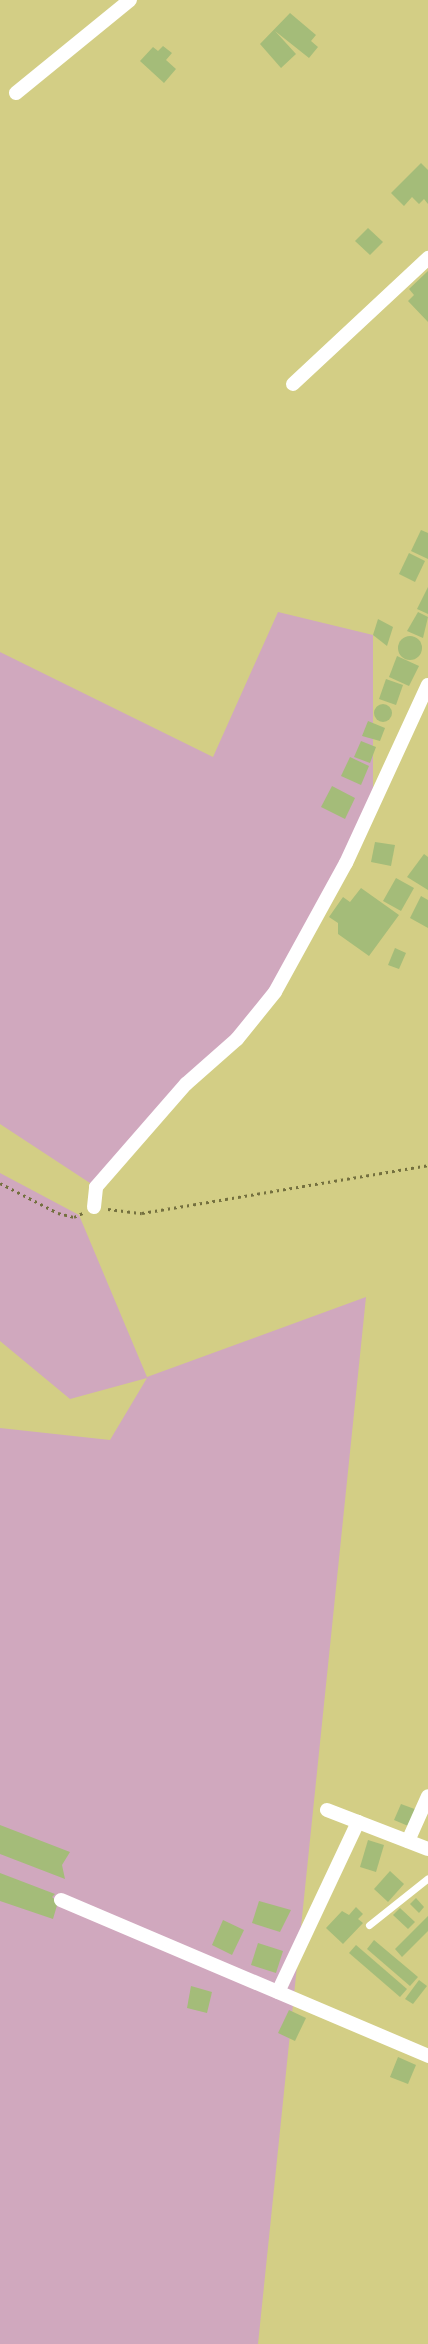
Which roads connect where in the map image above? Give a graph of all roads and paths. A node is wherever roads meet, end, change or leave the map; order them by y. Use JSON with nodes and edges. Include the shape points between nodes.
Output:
{"nodes":[{"id":1,"x":130,"y":0,"type":"edge"},
{"id":2,"x":16,"y":92,"type":"dead end"},
{"id":3,"x":428,"y":258,"type":"edge"},
{"id":4,"x":293,"y":384,"type":"dead end"},
{"id":5,"x":428,"y":685,"type":"edge"},
{"id":6,"x":428,"y":1165,"type":"edge"},
{"id":7,"x":0,"y":1183,"type":"edge"},
{"id":8,"x":94,"y":1207,"type":"junction"},
{"id":9,"x":428,"y":1796,"type":"edge"},
{"id":10,"x":327,"y":1810,"type":"dead end"},
{"id":11,"x":358,"y":1822,"type":"junction"},
{"id":12,"x":408,"y":1841,"type":"junction"},
{"id":13,"x":428,"y":1849,"type":"edge"},
{"id":14,"x":428,"y":1878,"type":"edge"},
{"id":15,"x":61,"y":1900,"type":"dead end"},
{"id":16,"x":369,"y":1925,"type":"dead end"},
{"id":17,"x":278,"y":1992,"type":"junction"},
{"id":18,"x":428,"y":2056,"type":"edge"}],
"edges":[{"from":1,"to":2,"type":"street"},
{"from":3,"to":4,"type":"street"},
{"from":5,"to":8,"type":"street","via":[[346,863],[275,992],[237,1040],[186,1084],[96,1187]]},
{"from":6,"to":8,"type":"path","via":[[140,1213]]},
{"from":7,"to":8,"type":"path","via":[[68,1216]]},
{"from":9,"to":12,"type":"street"},
{"from":10,"to":11,"type":"street"},
{"from":11,"to":12,"type":"street"},
{"from":11,"to":17,"type":"street"},
{"from":12,"to":13,"type":"street"},
{"from":14,"to":16,"type":"lane"},
{"from":15,"to":17,"type":"street"},
{"from":17,"to":18,"type":"street"}]}
